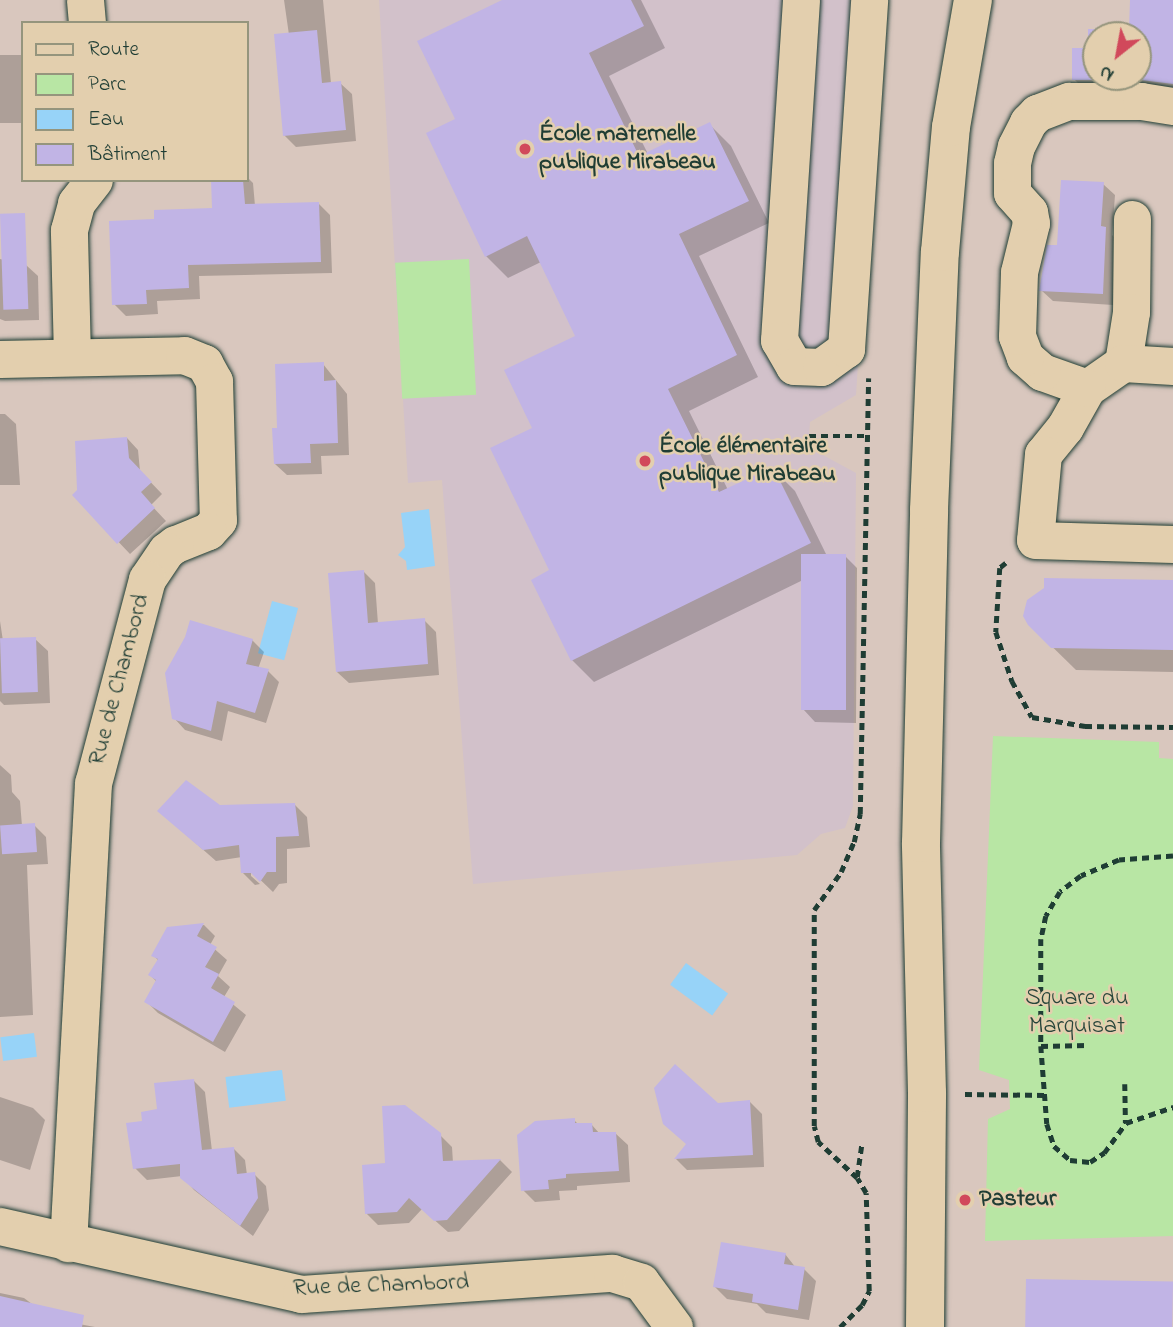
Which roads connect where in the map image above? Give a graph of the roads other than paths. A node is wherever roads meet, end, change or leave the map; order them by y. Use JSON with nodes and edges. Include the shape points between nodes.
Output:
{"nodes":[{"id":1,"x":85,"y":0,"type":"edge"},
{"id":2,"x":801,"y":0,"type":"edge"},
{"id":3,"x":869,"y":0,"type":"edge"},
{"id":4,"x":973,"y":0,"type":"edge"},
{"id":5,"x":992,"y":0,"type":"edge"},
{"id":6,"x":87,"y":21,"type":"edge"},
{"id":7,"x":963,"y":64,"type":"junction"},
{"id":8,"x":1173,"y":106,"type":"edge"},
{"id":9,"x":92,"y":182,"type":"edge"},
{"id":10,"x":1132,"y":219,"type":"dead end"},
{"id":11,"x":72,"y":356,"type":"junction"},
{"id":12,"x":0,"y":359,"type":"edge"},
{"id":13,"x":1123,"y":363,"type":"junction"},
{"id":14,"x":1173,"y":366,"type":"edge"},
{"id":15,"x":1087,"y":388,"type":"junction"},
{"id":16,"x":1173,"y":544,"type":"edge"},
{"id":17,"x":0,"y":1226,"type":"edge"},
{"id":18,"x":68,"y":1242,"type":"junction"},
{"id":19,"x":674,"y":1327,"type":"edge"},
{"id":20,"x":925,"y":1327,"type":"edge"}],
"edges":[{"from":1,"to":6,"type":"street"},
{"from":2,"to":3,"type":"street","via":[[779,341],[794,366],[821,367],[846,349]]},
{"from":4,"to":7,"type":"main road"},
{"from":5,"to":7,"type":"main road"},
{"from":7,"to":20,"type":"main road","via":[[951,127],[940,252],[929,510],[921,844],[927,1093]]},
{"from":8,"to":15,"type":"street","via":[[1069,101],[1037,113],[1021,133],[1012,163],[1012,193],[1028,212],[1031,231],[1019,272],[1017,336],[1025,357],[1042,372]]},
{"from":9,"to":11,"type":"street","via":[[76,203],[69,230]]},
{"from":10,"to":13,"type":"street","via":[[1131,312]]},
{"from":11,"to":12,"type":"street","name":"Rue de Chambord"},
{"from":11,"to":18,"type":"street","name":"Rue de Chambord","via":[[184,355],[204,363],[214,381],[219,512],[208,531],[166,551],[147,579],[93,783]]},
{"from":13,"to":14,"type":"street"},
{"from":13,"to":15,"type":"street"},
{"from":15,"to":16,"type":"street","via":[[1043,454],[1035,540]]},
{"from":17,"to":18,"type":"street","name":"Rue de Chambord"},
{"from":18,"to":19,"type":"street","name":"Rue de Chambord","via":[[301,1294],[612,1273],[641,1282]]}]}
